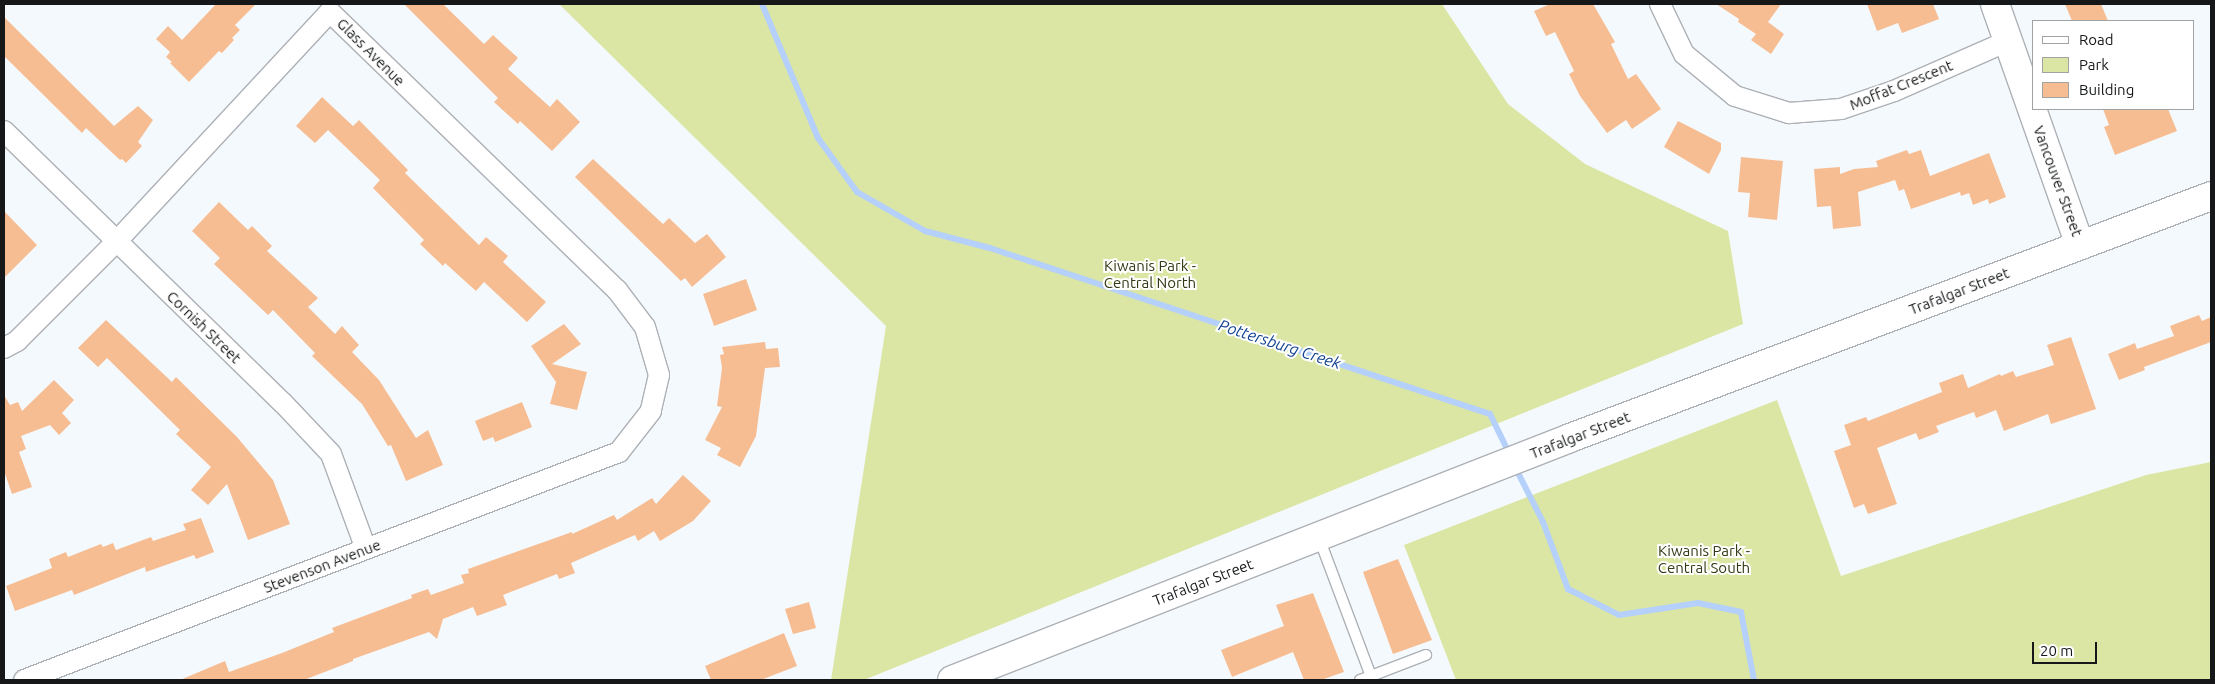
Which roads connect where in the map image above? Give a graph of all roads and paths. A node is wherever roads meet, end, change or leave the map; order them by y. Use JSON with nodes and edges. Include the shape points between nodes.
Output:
{"nodes":[{"id":1,"x":1660,"y":4,"type":"edge"},
{"id":2,"x":1995,"y":4,"type":"edge"},
{"id":3,"x":2008,"y":41,"type":"junction"},
{"id":4,"x":2032,"y":109,"type":"edge"},
{"id":5,"x":2032,"y":110,"type":"edge"},
{"id":6,"x":4,"y":131,"type":"edge"},
{"id":7,"x":2211,"y":196,"type":"edge"},
{"id":8,"x":116,"y":242,"type":"junction"},
{"id":9,"x":2080,"y":245,"type":"junction"},
{"id":10,"x":4,"y":348,"type":"edge"},
{"id":11,"x":619,"y":452,"type":"joint"},
{"id":12,"x":1319,"y":537,"type":"junction"},
{"id":13,"x":366,"y":549,"type":"junction"},
{"id":14,"x":1426,"y":655,"type":"dead end"},
{"id":15,"x":966,"y":678,"type":"edge"},
{"id":16,"x":1366,"y":678,"type":"edge"},
{"id":17,"x":24,"y":680,"type":"edge"}],
"edges":[{"from":1,"to":3,"type":"street","name":"Moffat Crescent","via":[[1684,54],[1735,96],[1789,113],[1842,109],[1894,91]]},
{"from":2,"to":3,"type":"main road","name":"Vancouver Street"},
{"from":3,"to":4,"type":"main road","name":"Vancouver Street"},
{"from":5,"to":9,"type":"main road","name":"Vancouver Street"},
{"from":6,"to":8,"type":"street","name":"Cornish Street"},
{"from":7,"to":9,"type":"main road","name":"Trafalgar Street"},
{"from":8,"to":10,"type":"street","name":"Glass Avenue","via":[[17,341]]},
{"from":8,"to":11,"type":"street","name":"Glass Avenue","via":[[330,12],[617,290],[645,327],[659,375],[651,411]]},
{"from":8,"to":13,"type":"street","name":"Cornish Street","via":[[283,403],[331,454]]},
{"from":9,"to":12,"type":"main road","name":"Trafalgar Street","via":[[1570,438]]},
{"from":11,"to":13,"type":"street","name":"Stevenson Avenue"},
{"from":12,"to":15,"type":"main road","name":"Trafalgar Street"},
{"from":12,"to":16,"type":"lane"},
{"from":13,"to":17,"type":"street","name":"Stevenson Avenue"},
{"from":14,"to":16,"type":"lane"}]}
